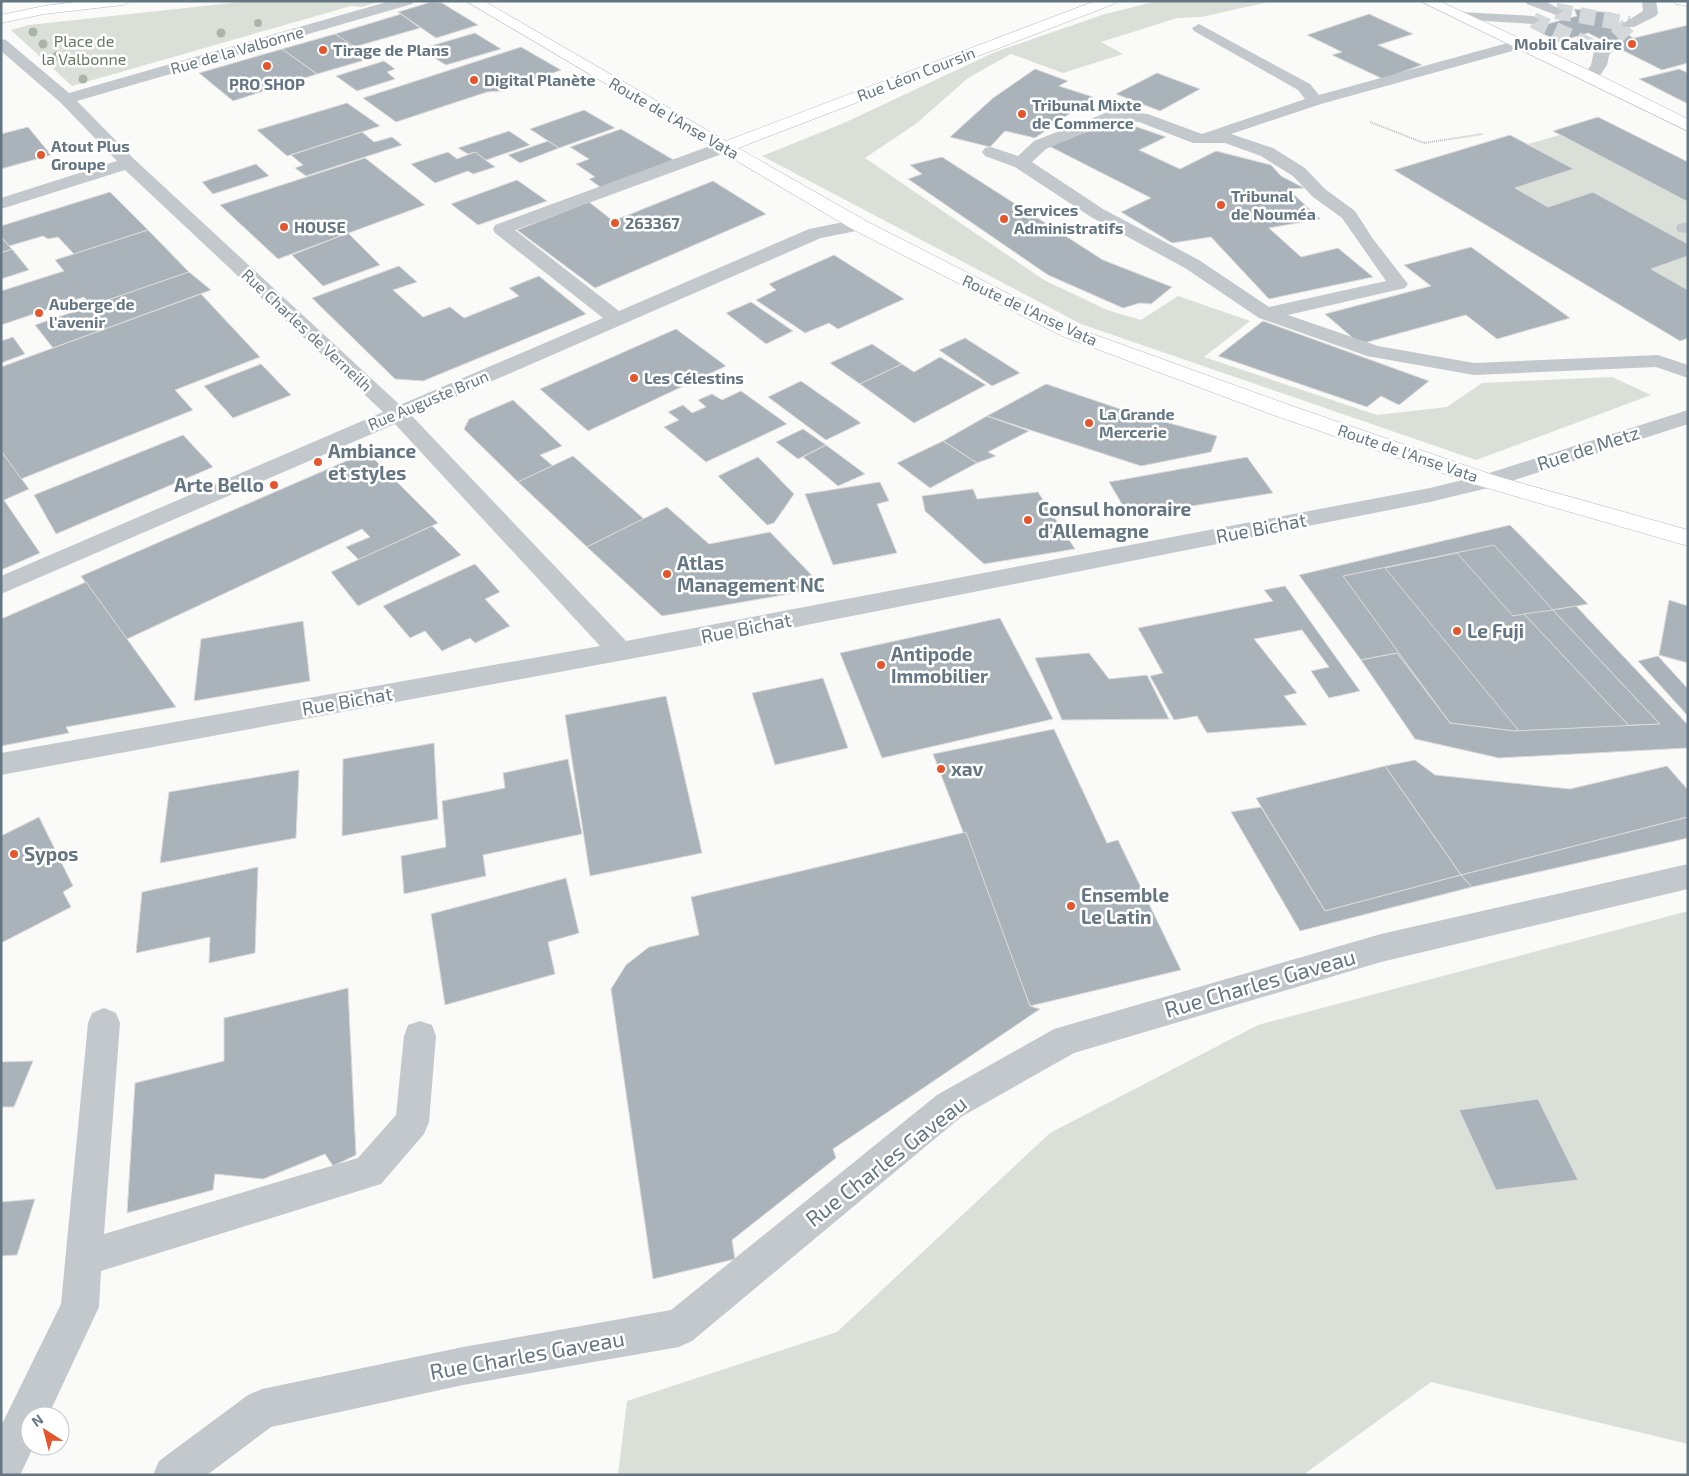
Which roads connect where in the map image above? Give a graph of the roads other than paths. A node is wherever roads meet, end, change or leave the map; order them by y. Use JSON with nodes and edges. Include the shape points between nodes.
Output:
{"nodes":[{"id":1,"x":122,"y":1,"type":"edge"},
{"id":2,"x":407,"y":1,"type":"edge"},
{"id":3,"x":473,"y":1,"type":"edge"},
{"id":4,"x":1109,"y":1,"type":"edge"},
{"id":5,"x":1427,"y":1,"type":"edge"},
{"id":6,"x":1532,"y":1,"type":"edge"},
{"id":7,"x":1649,"y":1,"type":"edge"},
{"id":8,"x":1681,"y":1,"type":"edge"},
{"id":9,"x":1688,"y":2,"type":"edge"},
{"id":10,"x":1,"y":7,"type":"edge"},
{"id":11,"x":44,"y":10,"type":"junction"},
{"id":12,"x":1556,"y":12,"type":"tunnel mouth"},
{"id":13,"x":1460,"y":16,"type":"junction"},
{"id":14,"x":1,"y":19,"type":"edge"},
{"id":15,"x":1533,"y":20,"type":"tunnel mouth"},
{"id":16,"x":1629,"y":24,"type":"dead end"},
{"id":17,"x":1199,"y":28,"type":"dead end"},
{"id":18,"x":1,"y":43,"type":"edge"},
{"id":19,"x":1522,"y":44,"type":"junction"},
{"id":20,"x":1602,"y":51,"type":"dead end"},
{"id":21,"x":1591,"y":77,"type":"junction"},
{"id":22,"x":66,"y":99,"type":"junction"},
{"id":23,"x":1315,"y":101,"type":"junction"},
{"id":24,"x":1688,"y":126,"type":"edge"},
{"id":25,"x":1200,"y":139,"type":"junction"},
{"id":26,"x":724,"y":146,"type":"junction"},
{"id":27,"x":991,"y":152,"type":"dead end"},
{"id":28,"x":128,"y":163,"type":"junction"},
{"id":29,"x":1021,"y":163,"type":"junction"},
{"id":30,"x":1,"y":204,"type":"edge"},
{"id":31,"x":859,"y":226,"type":"junction"},
{"id":32,"x":1266,"y":314,"type":"junction"},
{"id":33,"x":617,"y":319,"type":"junction"},
{"id":34,"x":1688,"y":372,"type":"edge"},
{"id":35,"x":396,"y":414,"type":"junction"},
{"id":36,"x":1688,"y":416,"type":"edge"},
{"id":37,"x":1488,"y":480,"type":"junction"},
{"id":38,"x":1688,"y":538,"type":"edge"},
{"id":39,"x":1,"y":586,"type":"edge"},
{"id":40,"x":620,"y":651,"type":"junction"},
{"id":41,"x":1,"y":764,"type":"edge"},
{"id":42,"x":1688,"y":876,"type":"edge"},
{"id":43,"x":104,"y":1023,"type":"dead end"},
{"id":44,"x":420,"y":1036,"type":"dead end"},
{"id":45,"x":85,"y":1258,"type":"junction"},
{"id":46,"x":1,"y":1470,"type":"edge"},
{"id":47,"x":173,"y":1475,"type":"edge"}],
"edges":[{"from":1,"to":11,"type":"main road"},
{"from":2,"to":22,"type":"street","name":"Rue de la Valbonne"},
{"from":3,"to":26,"type":"main road","name":"Route de l'Anse Vata"},
{"from":4,"to":26,"type":"main road","name":"Rue Léon Coursin"},
{"from":5,"to":13,"type":"main road"},
{"from":6,"to":12,"type":"street"},
{"from":7,"to":16,"type":"street","via":[[1651,12]]},
{"from":8,"to":9,"type":"main road"},
{"from":10,"to":11,"type":"main road"},
{"from":11,"to":14,"type":"main road"},
{"from":13,"to":15,"type":"street"},
{"from":13,"to":19,"type":"main road"},
{"from":17,"to":23,"type":"street","via":[[1304,87]]},
{"from":18,"to":22,"type":"street","name":"Rue Charles de Verneilh"},
{"from":19,"to":21,"type":"main road"},
{"from":19,"to":23,"type":"street"},
{"from":20,"to":21,"type":"street","via":[[1599,65]]},
{"from":21,"to":24,"type":"main road"},
{"from":22,"to":28,"type":"street","name":"Rue Charles de Verneilh"},
{"from":23,"to":25,"type":"street"},
{"from":25,"to":29,"type":"street","via":[[1142,117],[1113,115],[1040,145]]},
{"from":25,"to":32,"type":"street","via":[[1227,138],[1267,152],[1299,172],[1319,193],[1349,214],[1398,284]]},
{"from":26,"to":31,"type":"main road","name":"Route de l'Anse Vata"},
{"from":26,"to":33,"type":"street","via":[[502,229]]},
{"from":27,"to":29,"type":"street"},
{"from":28,"to":30,"type":"street"},
{"from":28,"to":35,"type":"street","name":"Rue Charles de Verneilh"},
{"from":29,"to":32,"type":"street","via":[[1097,214],[1192,264]]},
{"from":31,"to":33,"type":"street","name":"Rue Auguste Brun","via":[[816,234]]},
{"from":31,"to":37,"type":"main road","name":"Route de l'Anse Vata","via":[[1069,332],[1284,411]]},
{"from":32,"to":34,"type":"street","via":[[1374,352],[1474,369],[1658,361]]},
{"from":33,"to":35,"type":"street","name":"Rue Auguste Brun"},
{"from":35,"to":39,"type":"street","name":"Rue Auguste Brun"},
{"from":35,"to":40,"type":"street","name":"Rue Charles de Verneilh"},
{"from":36,"to":37,"type":"street","name":"Rue de Metz"},
{"from":37,"to":38,"type":"main road","name":"Route de l'Anse Vata"},
{"from":37,"to":40,"type":"street","name":"Rue Bichat","via":[[1420,496]]},
{"from":40,"to":41,"type":"street","name":"Rue Bichat"},
{"from":42,"to":47,"type":"street","name":"Rue Charles Gaveau","via":[[1381,948],[1066,1040],[949,1106],[679,1328],[463,1366],[262,1409]]},
{"from":43,"to":45,"type":"street"},
{"from":44,"to":45,"type":"street","via":[[412,1122],[369,1172]]},
{"from":45,"to":46,"type":"street","via":[[80,1307]]}]}
